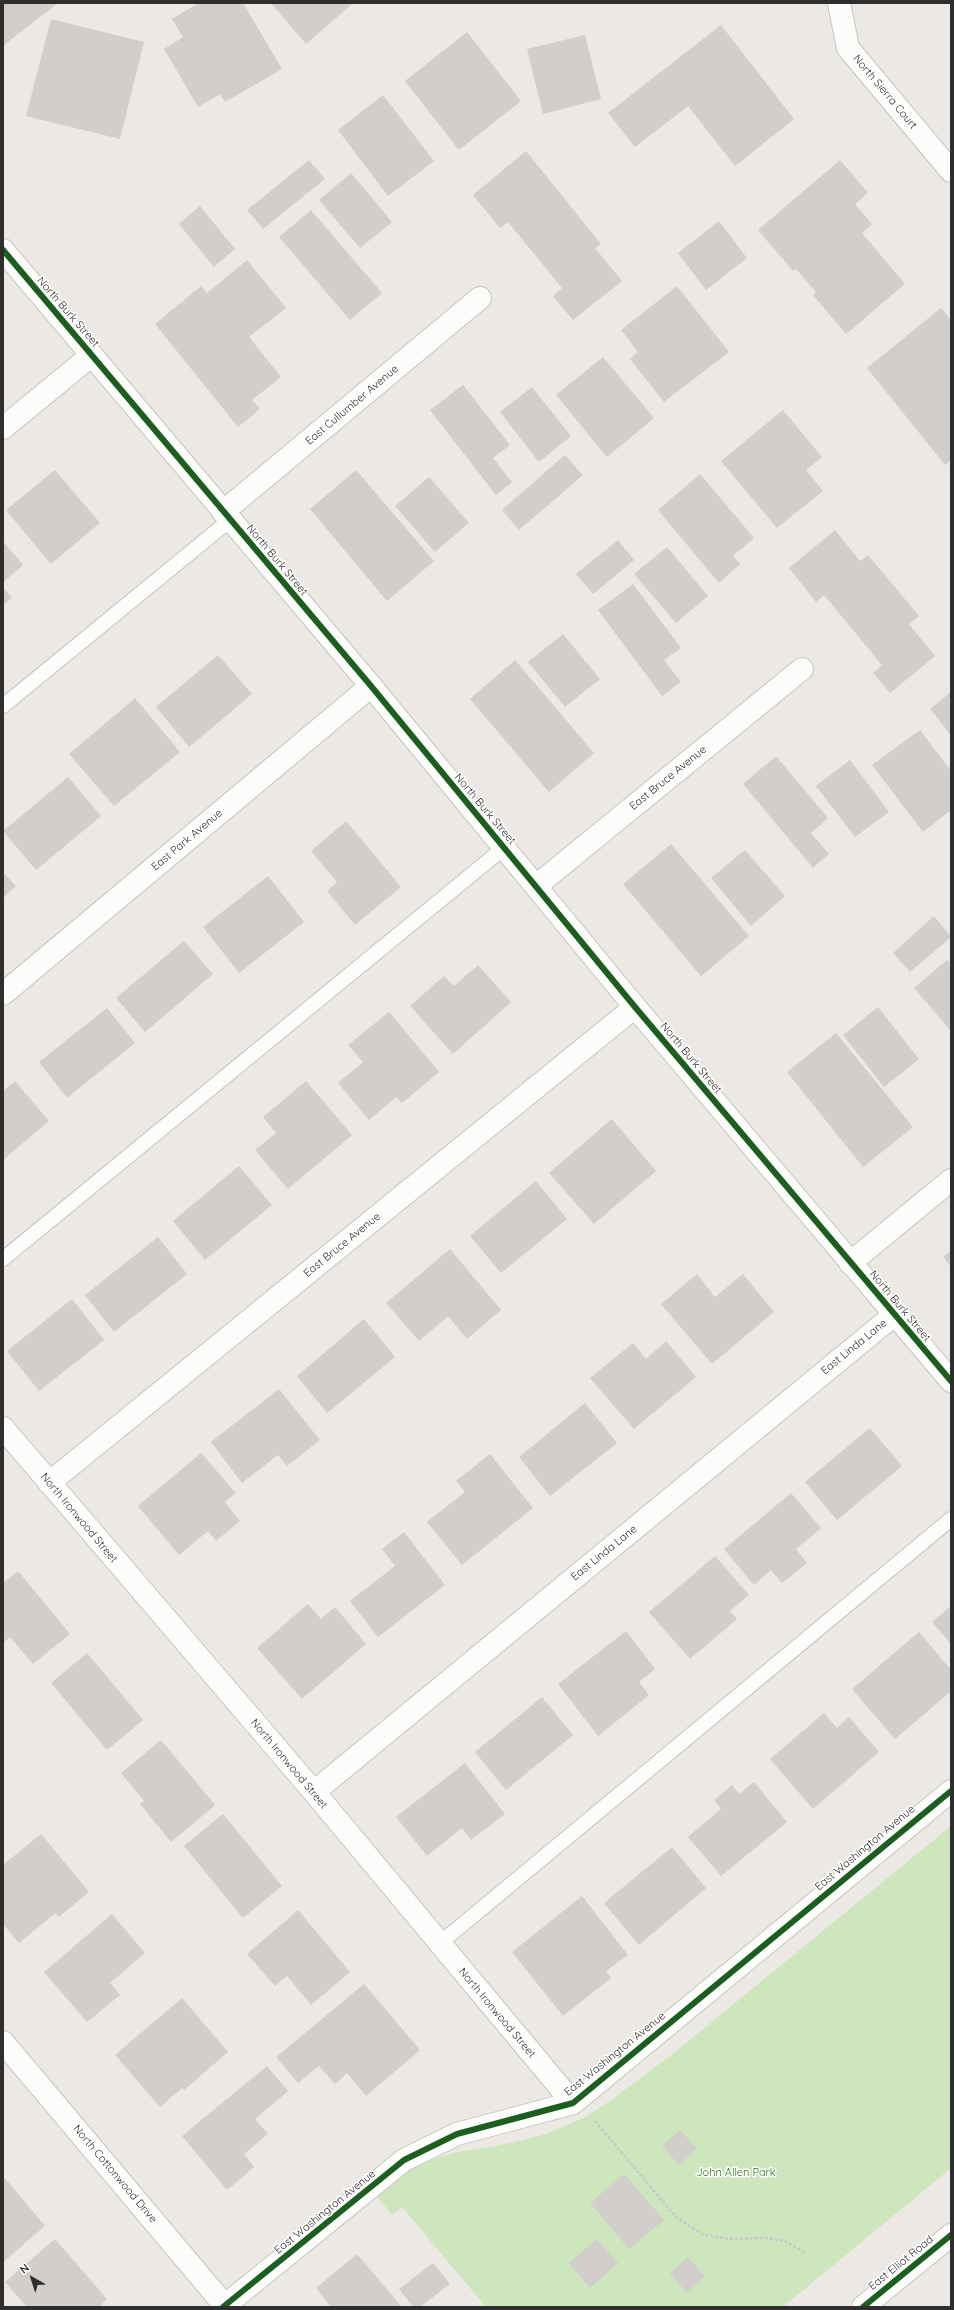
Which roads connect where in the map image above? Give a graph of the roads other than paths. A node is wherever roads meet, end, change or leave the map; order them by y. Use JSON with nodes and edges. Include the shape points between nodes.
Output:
{"nodes":[{"id":1,"x":839,"y":3,"type":"edge"},
{"id":2,"x":951,"y":171,"type":"edge"},
{"id":3,"x":3,"y":250,"type":"edge"},
{"id":4,"x":480,"y":298,"type":"dead end"},
{"id":5,"x":92,"y":355,"type":"junction"},
{"id":6,"x":3,"y":428,"type":"edge"},
{"id":7,"x":227,"y":516,"type":"junction"},
{"id":8,"x":802,"y":669,"type":"dead end"},
{"id":9,"x":371,"y":686,"type":"junction"},
{"id":10,"x":3,"y":706,"type":"edge"},
{"id":11,"x":505,"y":847,"type":"junction"},
{"id":12,"x":536,"y":886,"type":"junction"},
{"id":13,"x":3,"y":994,"type":"edge"},
{"id":14,"x":635,"y":1007,"type":"junction"},
{"id":15,"x":951,"y":1180,"type":"edge"},
{"id":16,"x":3,"y":1259,"type":"edge"},
{"id":17,"x":850,"y":1263,"type":"junction"},
{"id":18,"x":894,"y":1315,"type":"junction"},
{"id":19,"x":951,"y":1380,"type":"edge"},
{"id":20,"x":3,"y":1428,"type":"edge"},
{"id":21,"x":49,"y":1483,"type":"junction"},
{"id":22,"x":951,"y":1519,"type":"edge"},
{"id":23,"x":951,"y":1790,"type":"edge"},
{"id":24,"x":314,"y":1792,"type":"junction"},
{"id":25,"x":439,"y":1944,"type":"junction"},
{"id":26,"x":3,"y":2042,"type":"edge"},
{"id":27,"x":572,"y":2103,"type":"junction"},
{"id":28,"x":951,"y":2235,"type":"edge"},
{"id":29,"x":225,"y":2307,"type":"edge"},
{"id":30,"x":863,"y":2307,"type":"edge"}],
"edges":[{"from":1,"to":2,"type":"street","name":"North Sierra Court","via":[[848,48]]},
{"from":3,"to":5,"type":"street","name":"North Burk Street"},
{"from":4,"to":7,"type":"street","name":"East Cullumber Avenue"},
{"from":5,"to":6,"type":"street"},
{"from":5,"to":7,"type":"street","name":"North Burk Street"},
{"from":7,"to":9,"type":"street","name":"North Burk Street"},
{"from":7,"to":10,"type":"lane"},
{"from":8,"to":12,"type":"street","name":"East Bruce Avenue"},
{"from":9,"to":11,"type":"street","name":"North Burk Street"},
{"from":9,"to":13,"type":"street","name":"East Park Avenue"},
{"from":11,"to":12,"type":"street","name":"North Burk Street"},
{"from":11,"to":16,"type":"lane"},
{"from":12,"to":14,"type":"street","name":"North Burk Street"},
{"from":14,"to":17,"type":"street","name":"North Burk Street"},
{"from":14,"to":21,"type":"street","name":"East Bruce Avenue"},
{"from":15,"to":17,"type":"street"},
{"from":17,"to":18,"type":"street","name":"North Burk Street"},
{"from":18,"to":19,"type":"street","name":"North Burk Street"},
{"from":18,"to":24,"type":"street","name":"East Linda Lane"},
{"from":20,"to":21,"type":"street","name":"North Ironwood Street"},
{"from":21,"to":24,"type":"street","name":"North Ironwood Street"},
{"from":22,"to":25,"type":"lane"},
{"from":23,"to":27,"type":"street","name":"East Washington Avenue"},
{"from":24,"to":25,"type":"street","name":"North Ironwood Street"},
{"from":25,"to":27,"type":"street","name":"North Ironwood Street"},
{"from":26,"to":29,"type":"street","name":"North Cottonwood Drive"},
{"from":27,"to":29,"type":"street","name":"East Washington Avenue","via":[[457,2134],[404,2160]]},
{"from":28,"to":30,"type":"street","name":"East Elliot Road"}]}
